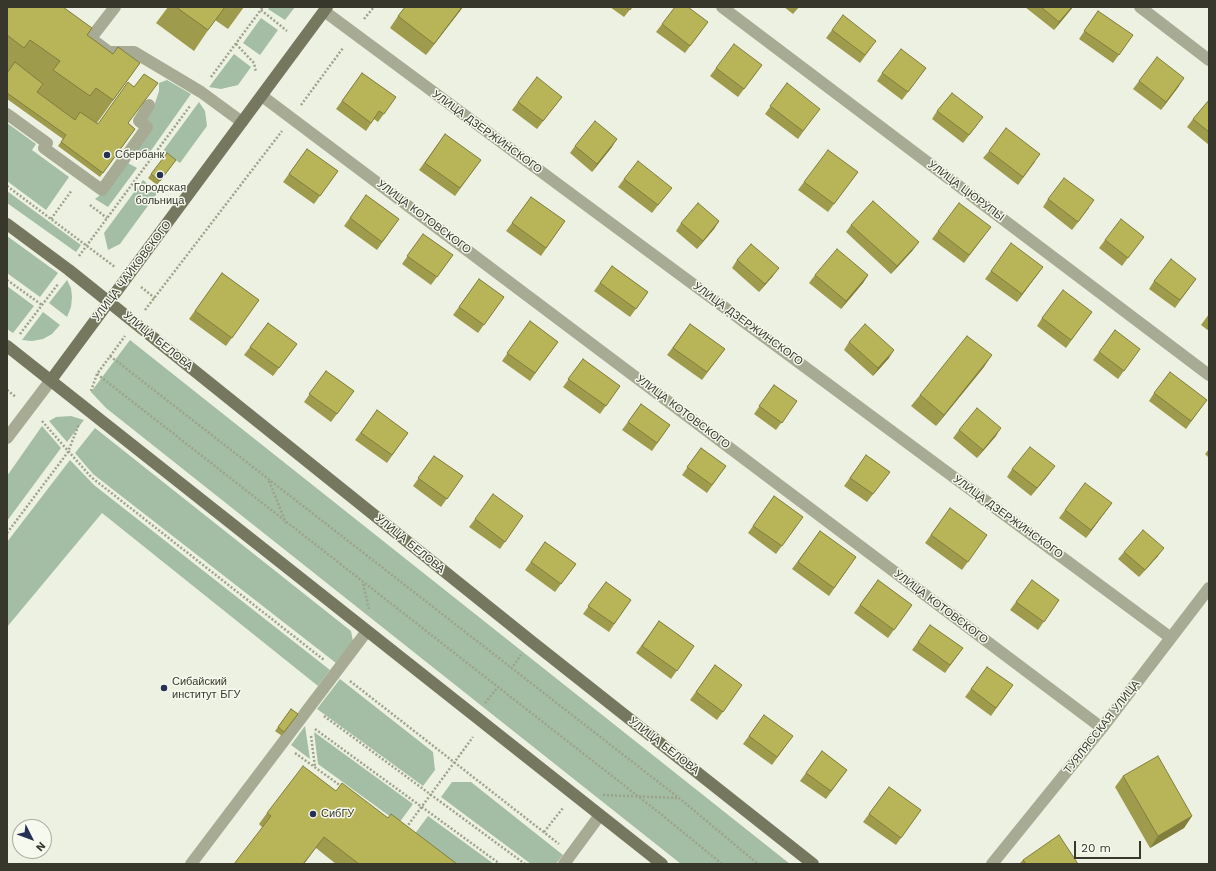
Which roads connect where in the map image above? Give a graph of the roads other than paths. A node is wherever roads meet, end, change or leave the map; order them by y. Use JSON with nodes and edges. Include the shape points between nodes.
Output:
{"nodes":[{"id":1,"x":115,"y":7,"type":"edge"},
{"id":2,"x":722,"y":7,"type":"edge"},
{"id":3,"x":1140,"y":7,"type":"edge"},
{"id":4,"x":326,"y":9,"type":"edge"},
{"id":5,"x":79,"y":29,"type":"edge"},
{"id":6,"x":91,"y":38,"type":"junction"},
{"id":7,"x":1209,"y":60,"type":"edge"},
{"id":8,"x":262,"y":96,"type":"junction"},
{"id":9,"x":149,"y":105,"type":"dead end"},
{"id":10,"x":7,"y":114,"type":"edge"},
{"id":11,"x":242,"y":122,"type":"junction"},
{"id":12,"x":7,"y":224,"type":"edge"},
{"id":13,"x":110,"y":303,"type":"junction"},
{"id":14,"x":9,"y":347,"type":"edge"},
{"id":15,"x":1209,"y":375,"type":"edge"},
{"id":16,"x":51,"y":380,"type":"junction"},
{"id":17,"x":7,"y":438,"type":"edge"},
{"id":18,"x":1209,"y":588,"type":"edge"},
{"id":19,"x":367,"y":631,"type":"junction"},
{"id":20,"x":1171,"y":638,"type":"junction"},
{"id":21,"x":1102,"y":728,"type":"junction"},
{"id":22,"x":600,"y":815,"type":"junction"},
{"id":23,"x":191,"y":864,"type":"edge"},
{"id":24,"x":564,"y":864,"type":"edge"},
{"id":25,"x":662,"y":864,"type":"edge"},
{"id":26,"x":813,"y":864,"type":"edge"},
{"id":27,"x":992,"y":864,"type":"edge"}],
"edges":[{"from":1,"to":6,"type":"street"},
{"from":2,"to":15,"type":"street","name":"УЛИЦА ЦЮРУПЫ"},
{"from":3,"to":7,"type":"street"},
{"from":4,"to":8,"type":"main road","name":"УЛИЦА ЧАЙКОВСКОГО"},
{"from":4,"to":20,"type":"street","name":"УЛИЦА ДЗЕРЖИНСКОГО","via":[[354,33]]},
{"from":5,"to":6,"type":"street"},
{"from":6,"to":11,"type":"street","via":[[109,52],[134,52],[200,92]]},
{"from":8,"to":11,"type":"main road","name":"УЛИЦА ЧАЙКОВСКОГО"},
{"from":8,"to":21,"type":"street","name":"УЛИЦА КОТОВСКОГО"},
{"from":9,"to":10,"type":"street","via":[[139,121],[147,127],[102,190],[44,148],[47,143]]},
{"from":11,"to":13,"type":"main road","name":"УЛИЦА ЧАЙКОВСКОГО"},
{"from":12,"to":13,"type":"main road","name":"УЛИЦА БЕЛОВА"},
{"from":13,"to":16,"type":"main road","name":"УЛИЦА ЧАЙКОВСКОГО"},
{"from":13,"to":26,"type":"main road","name":"УЛИЦА БЕЛОВА"},
{"from":14,"to":16,"type":"main road"},
{"from":16,"to":17,"type":"street","name":"УЛИЦА ЧАЙКОВСКОГО"},
{"from":16,"to":19,"type":"main road"},
{"from":18,"to":20,"type":"street","name":"ТУЯЛЯССКАЯ УЛИЦА"},
{"from":19,"to":22,"type":"main road"},
{"from":19,"to":23,"type":"street","via":[[311,707],[305,721],[283,744]]},
{"from":20,"to":21,"type":"street","name":"ТУЯЛЯССКАЯ УЛИЦА"},
{"from":21,"to":27,"type":"street","name":"ТУЯЛЯССКАЯ УЛИЦА"},
{"from":22,"to":24,"type":"street"},
{"from":22,"to":25,"type":"main road"}]}
